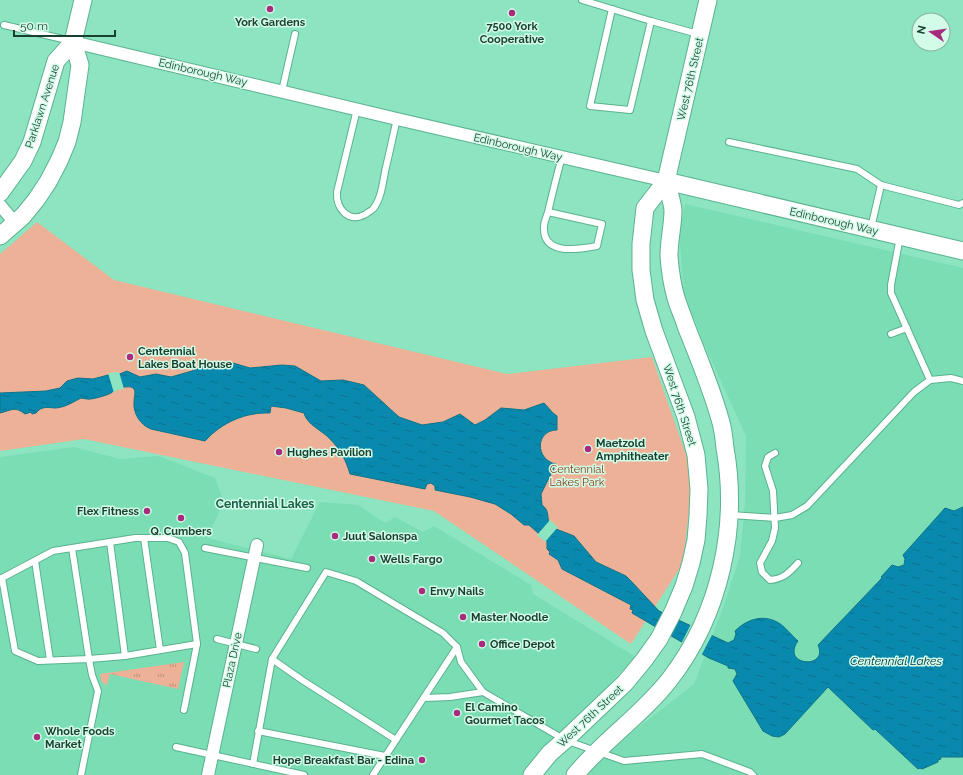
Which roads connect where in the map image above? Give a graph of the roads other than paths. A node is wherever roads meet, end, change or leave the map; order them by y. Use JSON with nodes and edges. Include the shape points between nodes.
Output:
{"nodes":[{"id":1,"x":83,"y":0,"type":"edge"},
{"id":2,"x":582,"y":0,"type":"edge"},
{"id":3,"x":708,"y":0,"type":"edge"},
{"id":4,"x":612,"y":9,"type":"junction"},
{"id":5,"x":650,"y":21,"type":"junction"},
{"id":6,"x":4,"y":25,"type":"dead end"},
{"id":7,"x":295,"y":34,"type":"dead end"},
{"id":8,"x":700,"y":34,"type":"junction"},
{"id":9,"x":73,"y":42,"type":"junction"},
{"id":10,"x":282,"y":91,"type":"junction"},
{"id":11,"x":357,"y":109,"type":"junction"},
{"id":12,"x":397,"y":119,"type":"junction"},
{"id":13,"x":729,"y":142,"type":"dead end"},
{"id":14,"x":562,"y":157,"type":"junction"},
{"id":15,"x":666,"y":181,"type":"junction"},
{"id":16,"x":881,"y":185,"type":"junction"},
{"id":17,"x":0,"y":193,"type":"edge"},
{"id":18,"x":963,"y":203,"type":"edge"},
{"id":19,"x":0,"y":205,"type":"edge"},
{"id":20,"x":548,"y":212,"type":"junction"},
{"id":21,"x":15,"y":223,"type":"junction"},
{"id":22,"x":871,"y":230,"type":"junction"},
{"id":23,"x":0,"y":236,"type":"edge"},
{"id":24,"x":900,"y":236,"type":"junction"},
{"id":25,"x":963,"y":251,"type":"edge"},
{"id":26,"x":907,"y":328,"type":"junction"},
{"id":27,"x":891,"y":334,"type":"dead end"},
{"id":28,"x":930,"y":380,"type":"junction"},
{"id":29,"x":963,"y":381,"type":"edge"},
{"id":30,"x":775,"y":453,"type":"dead end"},
{"id":31,"x":729,"y":515,"type":"junction"},
{"id":32,"x":775,"y":518,"type":"junction"},
{"id":33,"x":144,"y":538,"type":"junction"},
{"id":34,"x":110,"y":542,"type":"junction"},
{"id":35,"x":257,"y":544,"type":"dead end"},
{"id":36,"x":72,"y":548,"type":"junction"},
{"id":37,"x":205,"y":548,"type":"dead end"},
{"id":38,"x":254,"y":558,"type":"junction"},
{"id":39,"x":35,"y":561,"type":"junction"},
{"id":40,"x":798,"y":563,"type":"dead end"},
{"id":41,"x":307,"y":568,"type":"dead end"},
{"id":42,"x":1,"y":578,"type":"edge"},
{"id":43,"x":217,"y":639,"type":"dead end"},
{"id":44,"x":198,"y":644,"type":"junction"},
{"id":45,"x":236,"y":644,"type":"junction"},
{"id":46,"x":457,"y":647,"type":"junction"},
{"id":47,"x":256,"y":649,"type":"dead end"},
{"id":48,"x":160,"y":650,"type":"junction"},
{"id":49,"x":125,"y":656,"type":"junction"},
{"id":50,"x":89,"y":659,"type":"junction"},
{"id":51,"x":272,"y":659,"type":"junction"},
{"id":52,"x":50,"y":660,"type":"junction"},
{"id":53,"x":483,"y":692,"type":"junction"},
{"id":54,"x":424,"y":698,"type":"junction"},
{"id":55,"x":184,"y":710,"type":"dead end"},
{"id":56,"x":258,"y":731,"type":"junction"},
{"id":57,"x":396,"y":740,"type":"junction"},
{"id":58,"x":565,"y":740,"type":"junction"},
{"id":59,"x":176,"y":747,"type":"dead end"},
{"id":60,"x":598,"y":751,"type":"junction"},
{"id":61,"x":212,"y":756,"type":"junction"},
{"id":62,"x":385,"y":756,"type":"junction"},
{"id":63,"x":253,"y":764,"type":"junction"},
{"id":64,"x":81,"y":775,"type":"edge"},
{"id":65,"x":208,"y":775,"type":"edge"},
{"id":66,"x":303,"y":775,"type":"edge"},
{"id":67,"x":373,"y":775,"type":"edge"},
{"id":68,"x":532,"y":775,"type":"edge"},
{"id":69,"x":575,"y":775,"type":"edge"},
{"id":70,"x":753,"y":775,"type":"edge"}],
"edges":[{"from":1,"to":9,"type":"street","name":"Parklawn Avenue"},
{"from":2,"to":4,"type":"lane"},
{"from":3,"to":8,"type":"street","name":"West 76th Street"},
{"from":4,"to":5,"type":"lane"},
{"from":4,"to":5,"type":"lane","via":[[590,106],[630,110]]},
{"from":5,"to":8,"type":"lane"},
{"from":6,"to":9,"type":"lane"},
{"from":7,"to":10,"type":"lane"},
{"from":8,"to":15,"type":"street","name":"West 76th Street"},
{"from":9,"to":10,"type":"street","name":"Edinborough Way"},
{"from":9,"to":17,"type":"street","name":"Parklawn Avenue","via":[[56,61],[32,142],[23,161]]},
{"from":9,"to":21,"type":"street","via":[[80,65],[67,142],[48,182]]},
{"from":10,"to":11,"type":"street","name":"Edinborough Way"},
{"from":11,"to":12,"type":"street","name":"Edinborough Way"},
{"from":11,"to":12,"type":"lane","via":[[337,197],[340,208],[351,216],[363,216],[371,211],[380,196]]},
{"from":12,"to":14,"type":"street","name":"Edinborough Way"},
{"from":13,"to":16,"type":"lane","via":[[858,169]]},
{"from":14,"to":15,"type":"street","name":"Edinborough Way"},
{"from":14,"to":20,"type":"lane"},
{"from":15,"to":22,"type":"street","name":"Edinborough Way"},
{"from":15,"to":31,"type":"street","name":"West 76th Street","via":[[673,209],[669,255],[673,284],[679,309],[721,420],[729,469]]},
{"from":15,"to":58,"type":"street","name":"West 76th Street","via":[[645,208],[641,270],[645,300],[654,331],[686,417],[696,455],[699,500],[696,540],[684,586],[668,624],[625,683]]},
{"from":16,"to":18,"type":"lane","via":[[959,205]]},
{"from":16,"to":22,"type":"lane"},
{"from":19,"to":21,"type":"street"},
{"from":20,"to":20,"type":"lane","via":[[543,230],[548,242],[554,247],[562,249],[597,246],[602,224]]},
{"from":21,"to":23,"type":"street"},
{"from":22,"to":24,"type":"street","name":"Edinborough Way"},
{"from":24,"to":25,"type":"street","name":"Edinborough Way"},
{"from":24,"to":26,"type":"lane","via":[[891,293]]},
{"from":26,"to":27,"type":"lane"},
{"from":26,"to":28,"type":"lane"},
{"from":28,"to":29,"type":"lane","via":[[951,378]]},
{"from":28,"to":32,"type":"lane","via":[[914,392],[807,506],[792,515]]},
{"from":30,"to":32,"type":"lane","via":[[768,457],[765,466],[773,491]]},
{"from":31,"to":32,"type":"lane"},
{"from":31,"to":60,"type":"street","name":"West 76th Street","via":[[728,534],[718,583],[706,616],[684,657],[671,678],[632,721]]},
{"from":32,"to":40,"type":"lane","via":[[772,542],[760,563],[762,572],[770,580],[779,579]]},
{"from":33,"to":34,"type":"lane"},
{"from":33,"to":44,"type":"lane","via":[[168,538],[179,542],[185,553]]},
{"from":33,"to":48,"type":"lane"},
{"from":34,"to":36,"type":"lane"},
{"from":34,"to":49,"type":"lane"},
{"from":35,"to":38,"type":"street","name":"Plaza Drive"},
{"from":36,"to":39,"type":"lane","via":[[53,551]]},
{"from":36,"to":50,"type":"lane"},
{"from":37,"to":38,"type":"lane"},
{"from":38,"to":41,"type":"lane"},
{"from":38,"to":45,"type":"street","name":"Plaza Drive"},
{"from":39,"to":42,"type":"lane"},
{"from":39,"to":52,"type":"lane"},
{"from":42,"to":52,"type":"lane","via":[[15,651],[38,661]]},
{"from":43,"to":45,"type":"lane"},
{"from":44,"to":48,"type":"lane"},
{"from":44,"to":55,"type":"lane"},
{"from":45,"to":47,"type":"lane"},
{"from":45,"to":61,"type":"street","name":"Plaza Drive"},
{"from":46,"to":51,"type":"lane","via":[[443,633],[356,581],[326,572]]},
{"from":46,"to":53,"type":"lane","via":[[461,662]]},
{"from":46,"to":54,"type":"lane"},
{"from":48,"to":49,"type":"lane"},
{"from":49,"to":50,"type":"lane"},
{"from":50,"to":52,"type":"lane"},
{"from":50,"to":64,"type":"lane","via":[[98,691]]},
{"from":51,"to":56,"type":"lane"},
{"from":51,"to":57,"type":"lane"},
{"from":53,"to":54,"type":"lane"},
{"from":53,"to":58,"type":"lane"},
{"from":54,"to":57,"type":"lane"},
{"from":56,"to":62,"type":"lane"},
{"from":56,"to":63,"type":"lane"},
{"from":57,"to":62,"type":"lane"},
{"from":58,"to":60,"type":"lane"},
{"from":58,"to":68,"type":"street","name":"West 76th Street"},
{"from":59,"to":61,"type":"lane"},
{"from":60,"to":69,"type":"street","name":"West 76th Street"},
{"from":60,"to":70,"type":"lane","via":[[624,761],[702,754]]},
{"from":61,"to":63,"type":"lane"},
{"from":61,"to":65,"type":"street","name":"Plaza Drive"},
{"from":62,"to":67,"type":"lane"},
{"from":63,"to":66,"type":"lane"}]}
